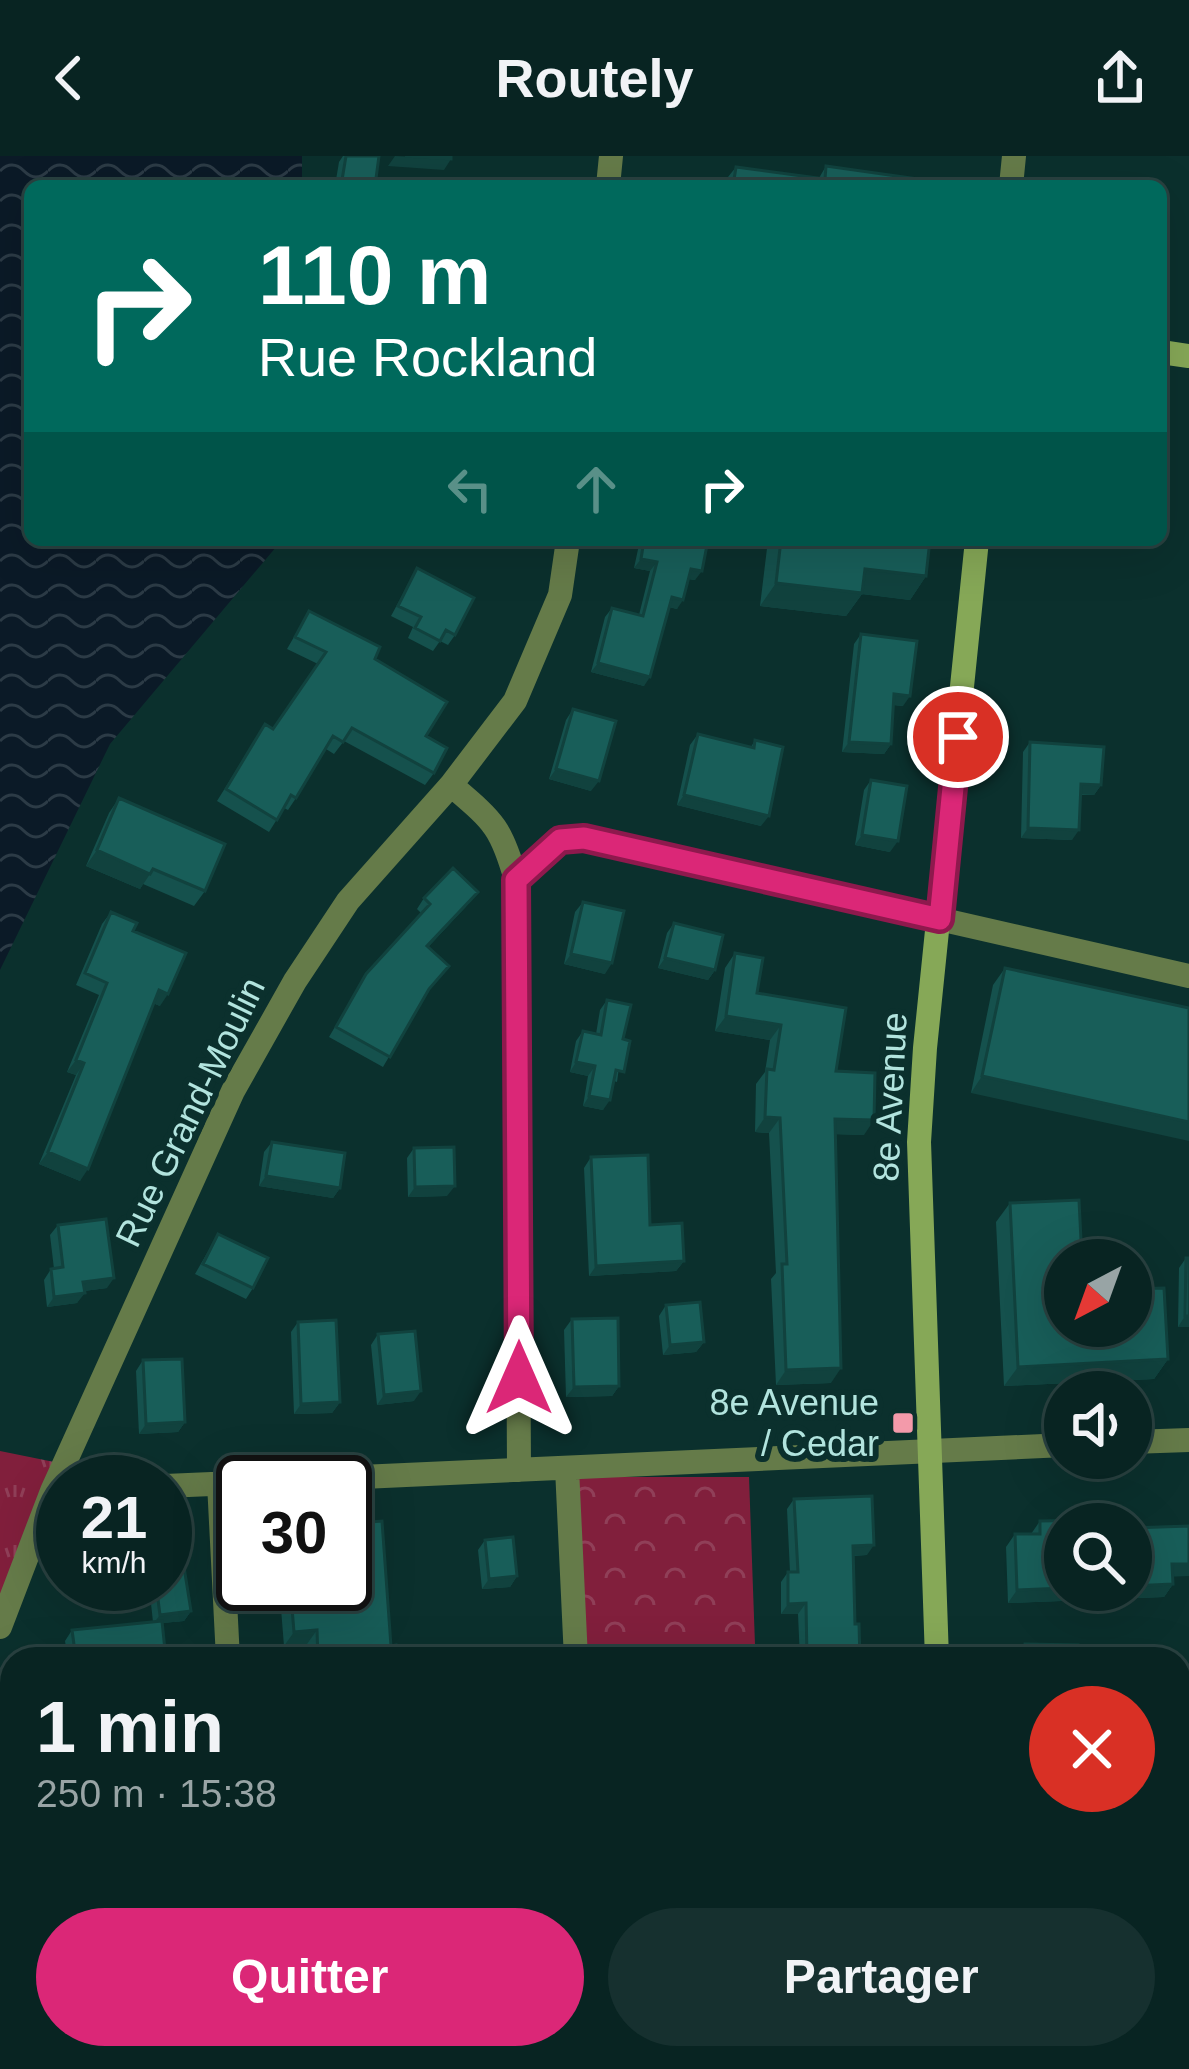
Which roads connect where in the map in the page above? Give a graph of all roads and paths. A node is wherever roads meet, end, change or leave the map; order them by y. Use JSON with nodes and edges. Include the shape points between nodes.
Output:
{"nodes":[{"id":1,"x":567,"y":546,"type":"edge"},
{"id":2,"x":976,"y":546,"type":"edge"},
{"id":3,"x":452,"y":785,"type":"junction"},
{"id":4,"x":516,"y":880,"type":"junction"},
{"id":5,"x":940,"y":919,"type":"junction"},
{"id":6,"x":1189,"y":976,"type":"edge"},
{"id":7,"x":1189,"y":1440,"type":"edge"},
{"id":8,"x":1152,"y":1441,"type":"edge"},
{"id":9,"x":1044,"y":1446,"type":"edge"},
{"id":10,"x":930,"y":1451,"type":"junction"},
{"id":11,"x":74,"y":1455,"type":"edge"},
{"id":12,"x":567,"y":1468,"type":"junction"},
{"id":13,"x":519,"y":1470,"type":"junction"},
{"id":14,"x":372,"y":1477,"type":"edge"},
{"id":15,"x":36,"y":1543,"type":"edge"},
{"id":16,"x":231,"y":1611,"type":"edge"},
{"id":17,"x":0,"y":1628,"type":"edge"},
{"id":18,"x":229,"y":1647,"type":"edge"},
{"id":19,"x":576,"y":1647,"type":"edge"},
{"id":20,"x":937,"y":1647,"type":"edge"}],
"edges":[{"from":1,"to":3,"type":"street","name":"Rue Grand-Moulin","via":[[560,595],[515,701]]},
{"from":2,"to":5,"type":"street","name":"8e Avenue"},
{"from":3,"to":4,"type":"street","via":[[494,822]]},
{"from":3,"to":11,"type":"street","name":"Rue Grand-Moulin","via":[[348,901],[274,1018],[233,1091]]},
{"from":4,"to":5,"type":"street","via":[[560,840],[584,838]]},
{"from":4,"to":13,"type":"street"},
{"from":5,"to":6,"type":"street"},
{"from":5,"to":10,"type":"street","name":"8e Avenue","via":[[919,1142]]},
{"from":7,"to":8,"type":"street"},
{"from":9,"to":10,"type":"street"},
{"from":10,"to":12,"type":"street"},
{"from":10,"to":20,"type":"street","name":"8e Avenue"},
{"from":12,"to":13,"type":"street"},
{"from":12,"to":19,"type":"street"},
{"from":13,"to":14,"type":"street"},
{"from":15,"to":17,"type":"street","name":"Rue Grand-Moulin"},
{"from":16,"to":18,"type":"street"}]}
